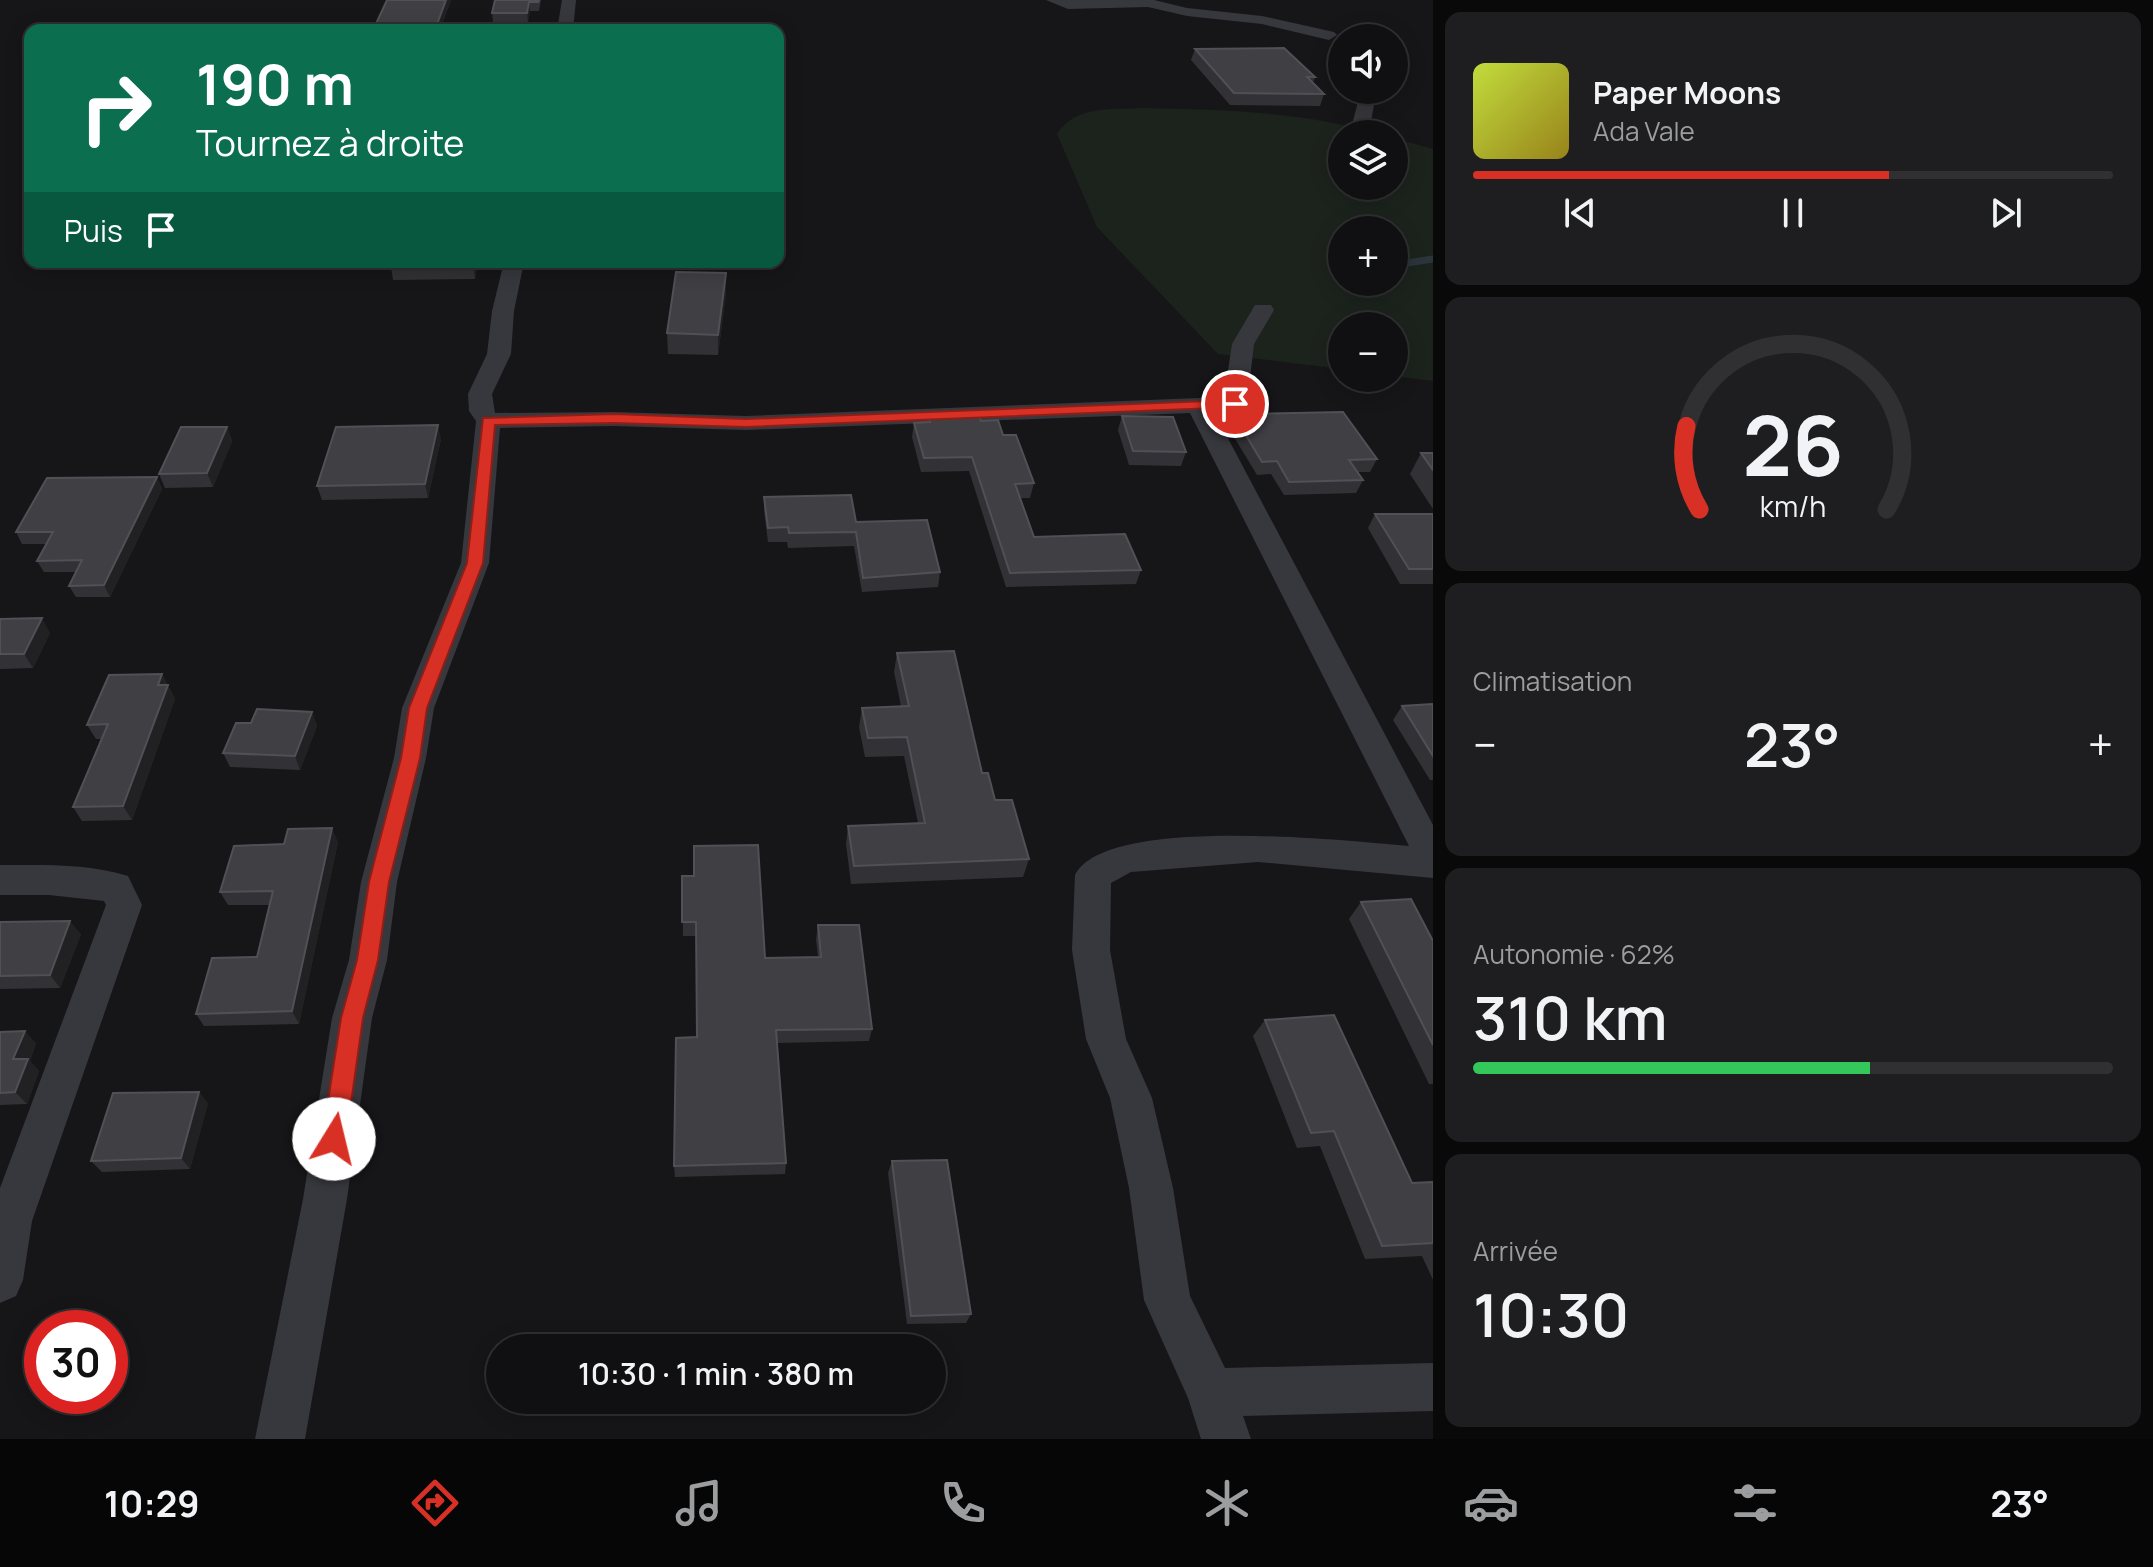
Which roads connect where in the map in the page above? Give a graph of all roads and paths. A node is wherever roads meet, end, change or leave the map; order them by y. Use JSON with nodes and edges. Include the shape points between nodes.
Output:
{"nodes":[{"id":1,"x":569,"y":0,"type":"edge"},
{"id":2,"x":1053,"y":0,"type":"edge"},
{"id":3,"x":1300,"y":9,"type":"dead end"},
{"id":4,"x":566,"y":24,"type":"edge"},
{"id":5,"x":1328,"y":34,"type":"edge"},
{"id":6,"x":1328,"y":35,"type":"edge"},
{"id":7,"x":513,"y":268,"type":"edge"},
{"id":8,"x":1263,"y":310,"type":"dead end"},
{"id":9,"x":1199,"y":406,"type":"junction"},
{"id":10,"x":488,"y":421,"type":"junction"},
{"id":11,"x":1433,"y":861,"type":"edge"},
{"id":12,"x":0,"y":880,"type":"edge"},
{"id":13,"x":0,"y":1280,"type":"edge"},
{"id":14,"x":1433,"y":1387,"type":"edge"},
{"id":15,"x":1211,"y":1393,"type":"junction"},
{"id":16,"x":280,"y":1439,"type":"edge"},
{"id":17,"x":1226,"y":1439,"type":"edge"}],
"edges":[{"from":1,"to":4,"type":"street"},
{"from":2,"to":6,"type":"street","via":[[1068,5],[1148,3]]},
{"from":3,"to":5,"type":"street"},
{"from":7,"to":10,"type":"street","via":[[499,354],[480,394]]},
{"from":8,"to":9,"type":"street","via":[[1243,344],[1235,404]]},
{"from":9,"to":10,"type":"street","via":[[746,423]]},
{"from":9,"to":11,"type":"street"},
{"from":10,"to":16,"type":"street","via":[[475,563],[418,708],[379,882]]},
{"from":11,"to":15,"type":"street","via":[[1258,848],[1126,858],[1093,875],[1091,950],[1106,1039],[1131,1098],[1167,1300]]},
{"from":12,"to":13,"type":"street","via":[[115,887],[124,905],[10,1221]]},
{"from":14,"to":15,"type":"street"},
{"from":15,"to":17,"type":"street"}]}
